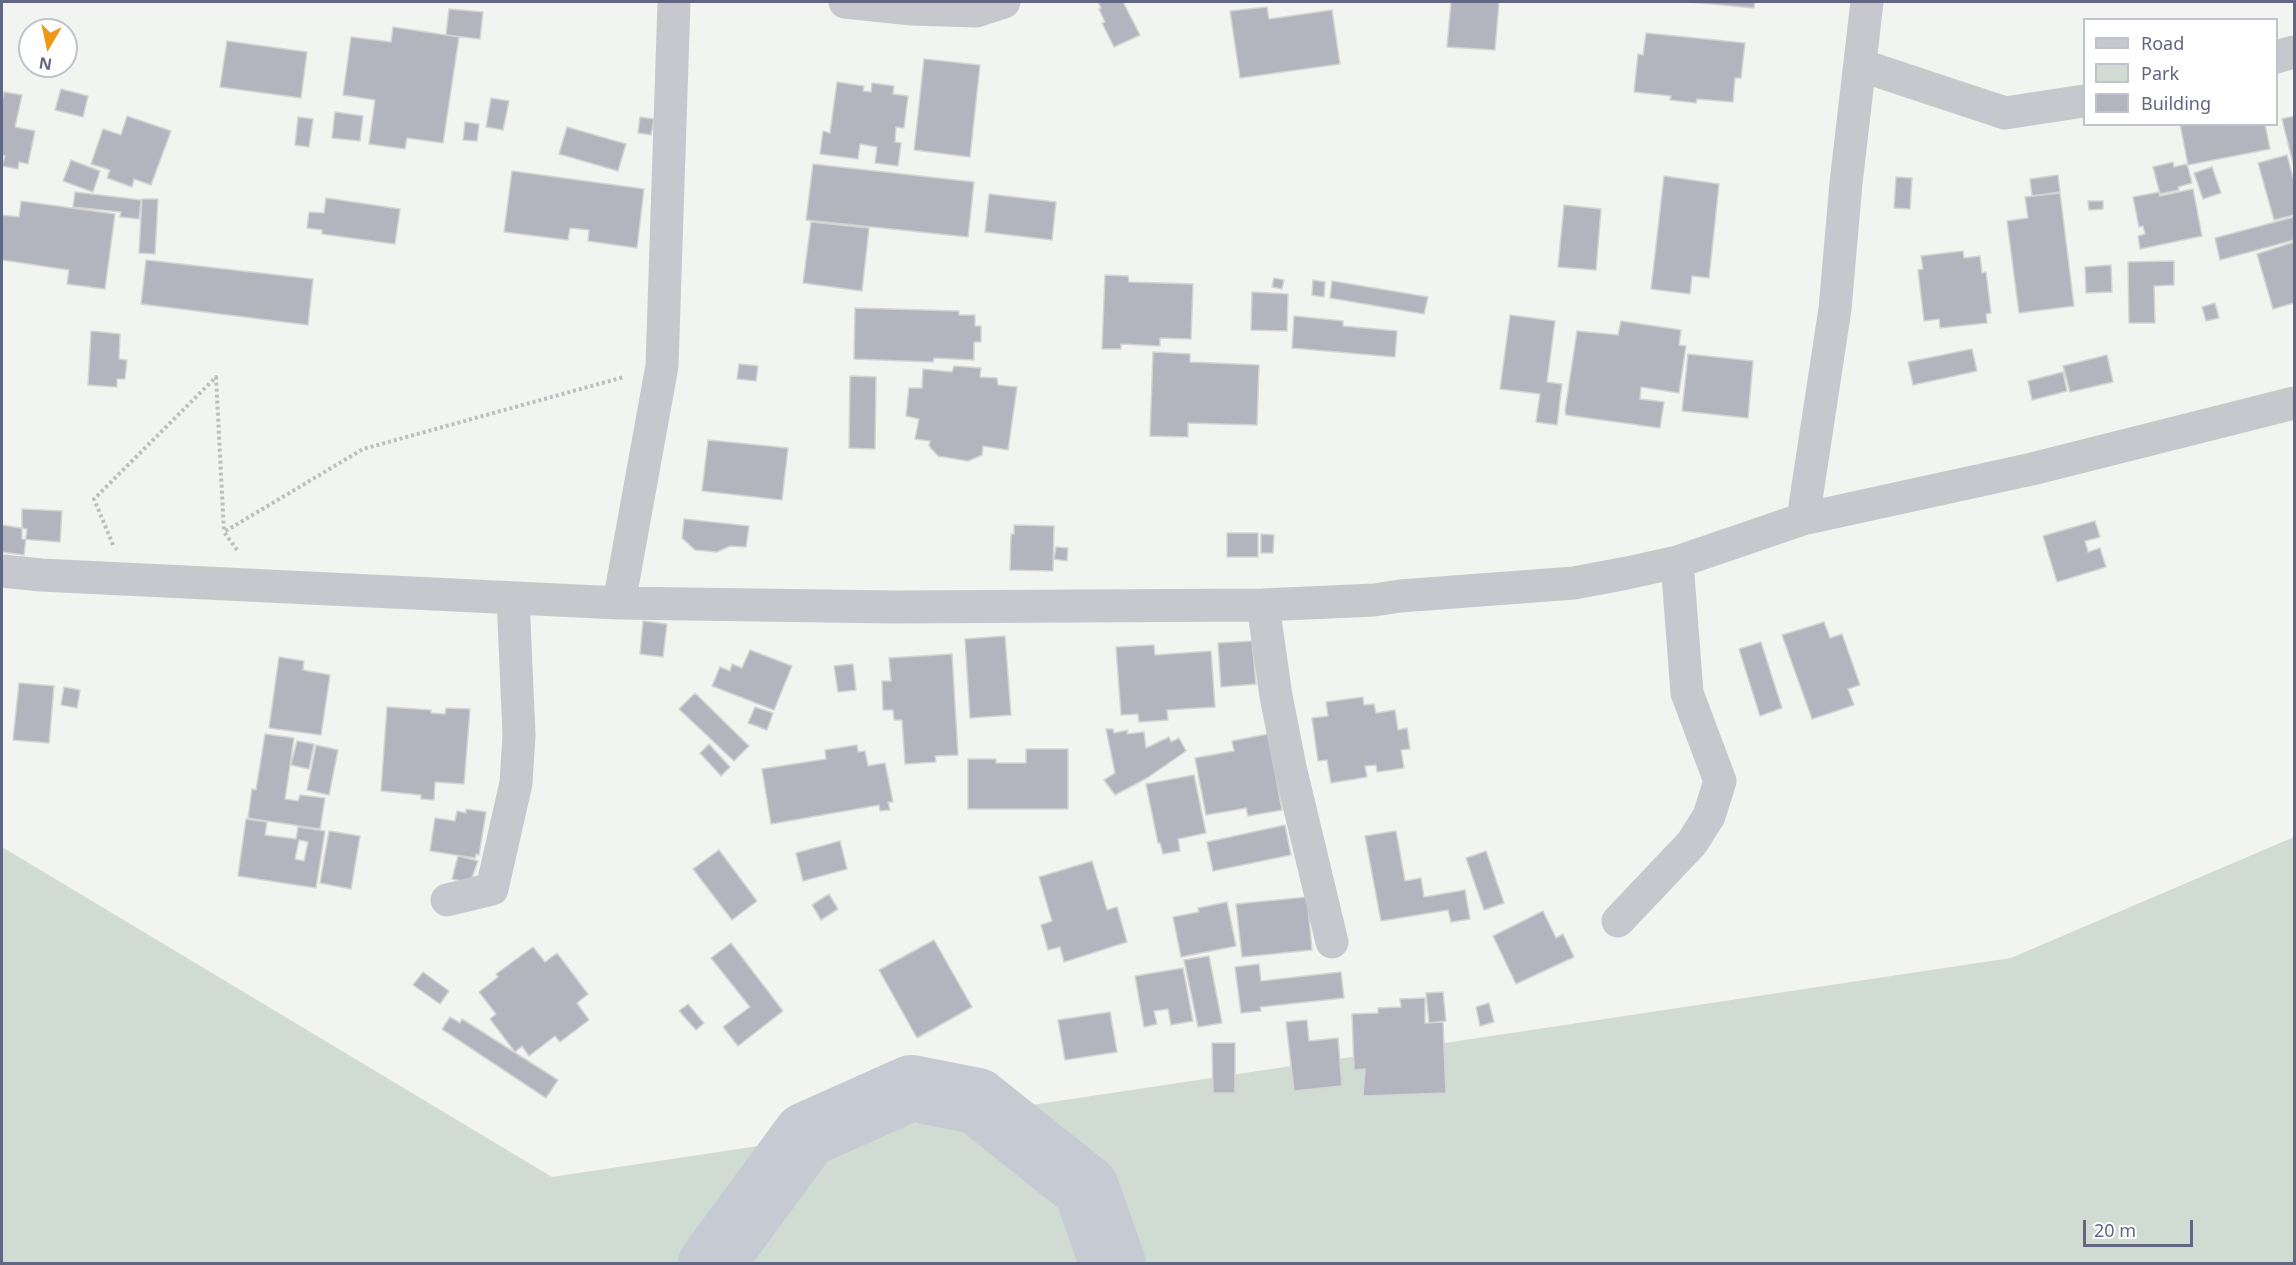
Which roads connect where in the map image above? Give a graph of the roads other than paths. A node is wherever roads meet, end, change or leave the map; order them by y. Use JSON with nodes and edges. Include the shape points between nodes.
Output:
{"nodes":[{"id":1,"x":674,"y":2,"type":"edge"},
{"id":2,"x":845,"y":2,"type":"edge"},
{"id":3,"x":1004,"y":2,"type":"edge"},
{"id":4,"x":1867,"y":2,"type":"edge"},
{"id":5,"x":2295,"y":52,"type":"edge"},
{"id":6,"x":2278,"y":57,"type":"edge"},
{"id":7,"x":1860,"y":65,"type":"junction"},
{"id":8,"x":2083,"y":101,"type":"edge"},
{"id":9,"x":2295,"y":403,"type":"edge"},
{"id":10,"x":1803,"y":519,"type":"junction"},
{"id":11,"x":1677,"y":562,"type":"junction"},
{"id":12,"x":2,"y":571,"type":"edge"},
{"id":13,"x":513,"y":597,"type":"junction"},
{"id":14,"x":619,"y":603,"type":"junction"},
{"id":15,"x":1263,"y":605,"type":"junction"},
{"id":16,"x":447,"y":900,"type":"dead end"},
{"id":17,"x":1618,"y":921,"type":"dead end"},
{"id":18,"x":1332,"y":942,"type":"dead end"}],
"edges":[{"from":1,"to":14,"type":"street","via":[[662,366]]},
{"from":2,"to":3,"type":"street","via":[[976,11]]},
{"from":4,"to":7,"type":"street"},
{"from":5,"to":6,"type":"street"},
{"from":7,"to":8,"type":"street","via":[[2005,113]]},
{"from":7,"to":10,"type":"street","via":[[1835,309]]},
{"from":9,"to":10,"type":"street","via":[[2032,469]]},
{"from":10,"to":11,"type":"street"},
{"from":11,"to":15,"type":"street","via":[[1574,583]]},
{"from":11,"to":17,"type":"street","via":[[1688,693],[1720,781],[1709,816],[1692,843]]},
{"from":12,"to":13,"type":"street"},
{"from":13,"to":14,"type":"street"},
{"from":13,"to":16,"type":"street","via":[[519,735],[516,783],[492,889]]},
{"from":14,"to":15,"type":"street","via":[[895,607]]},
{"from":15,"to":18,"type":"street","via":[[1286,747]]}]}
